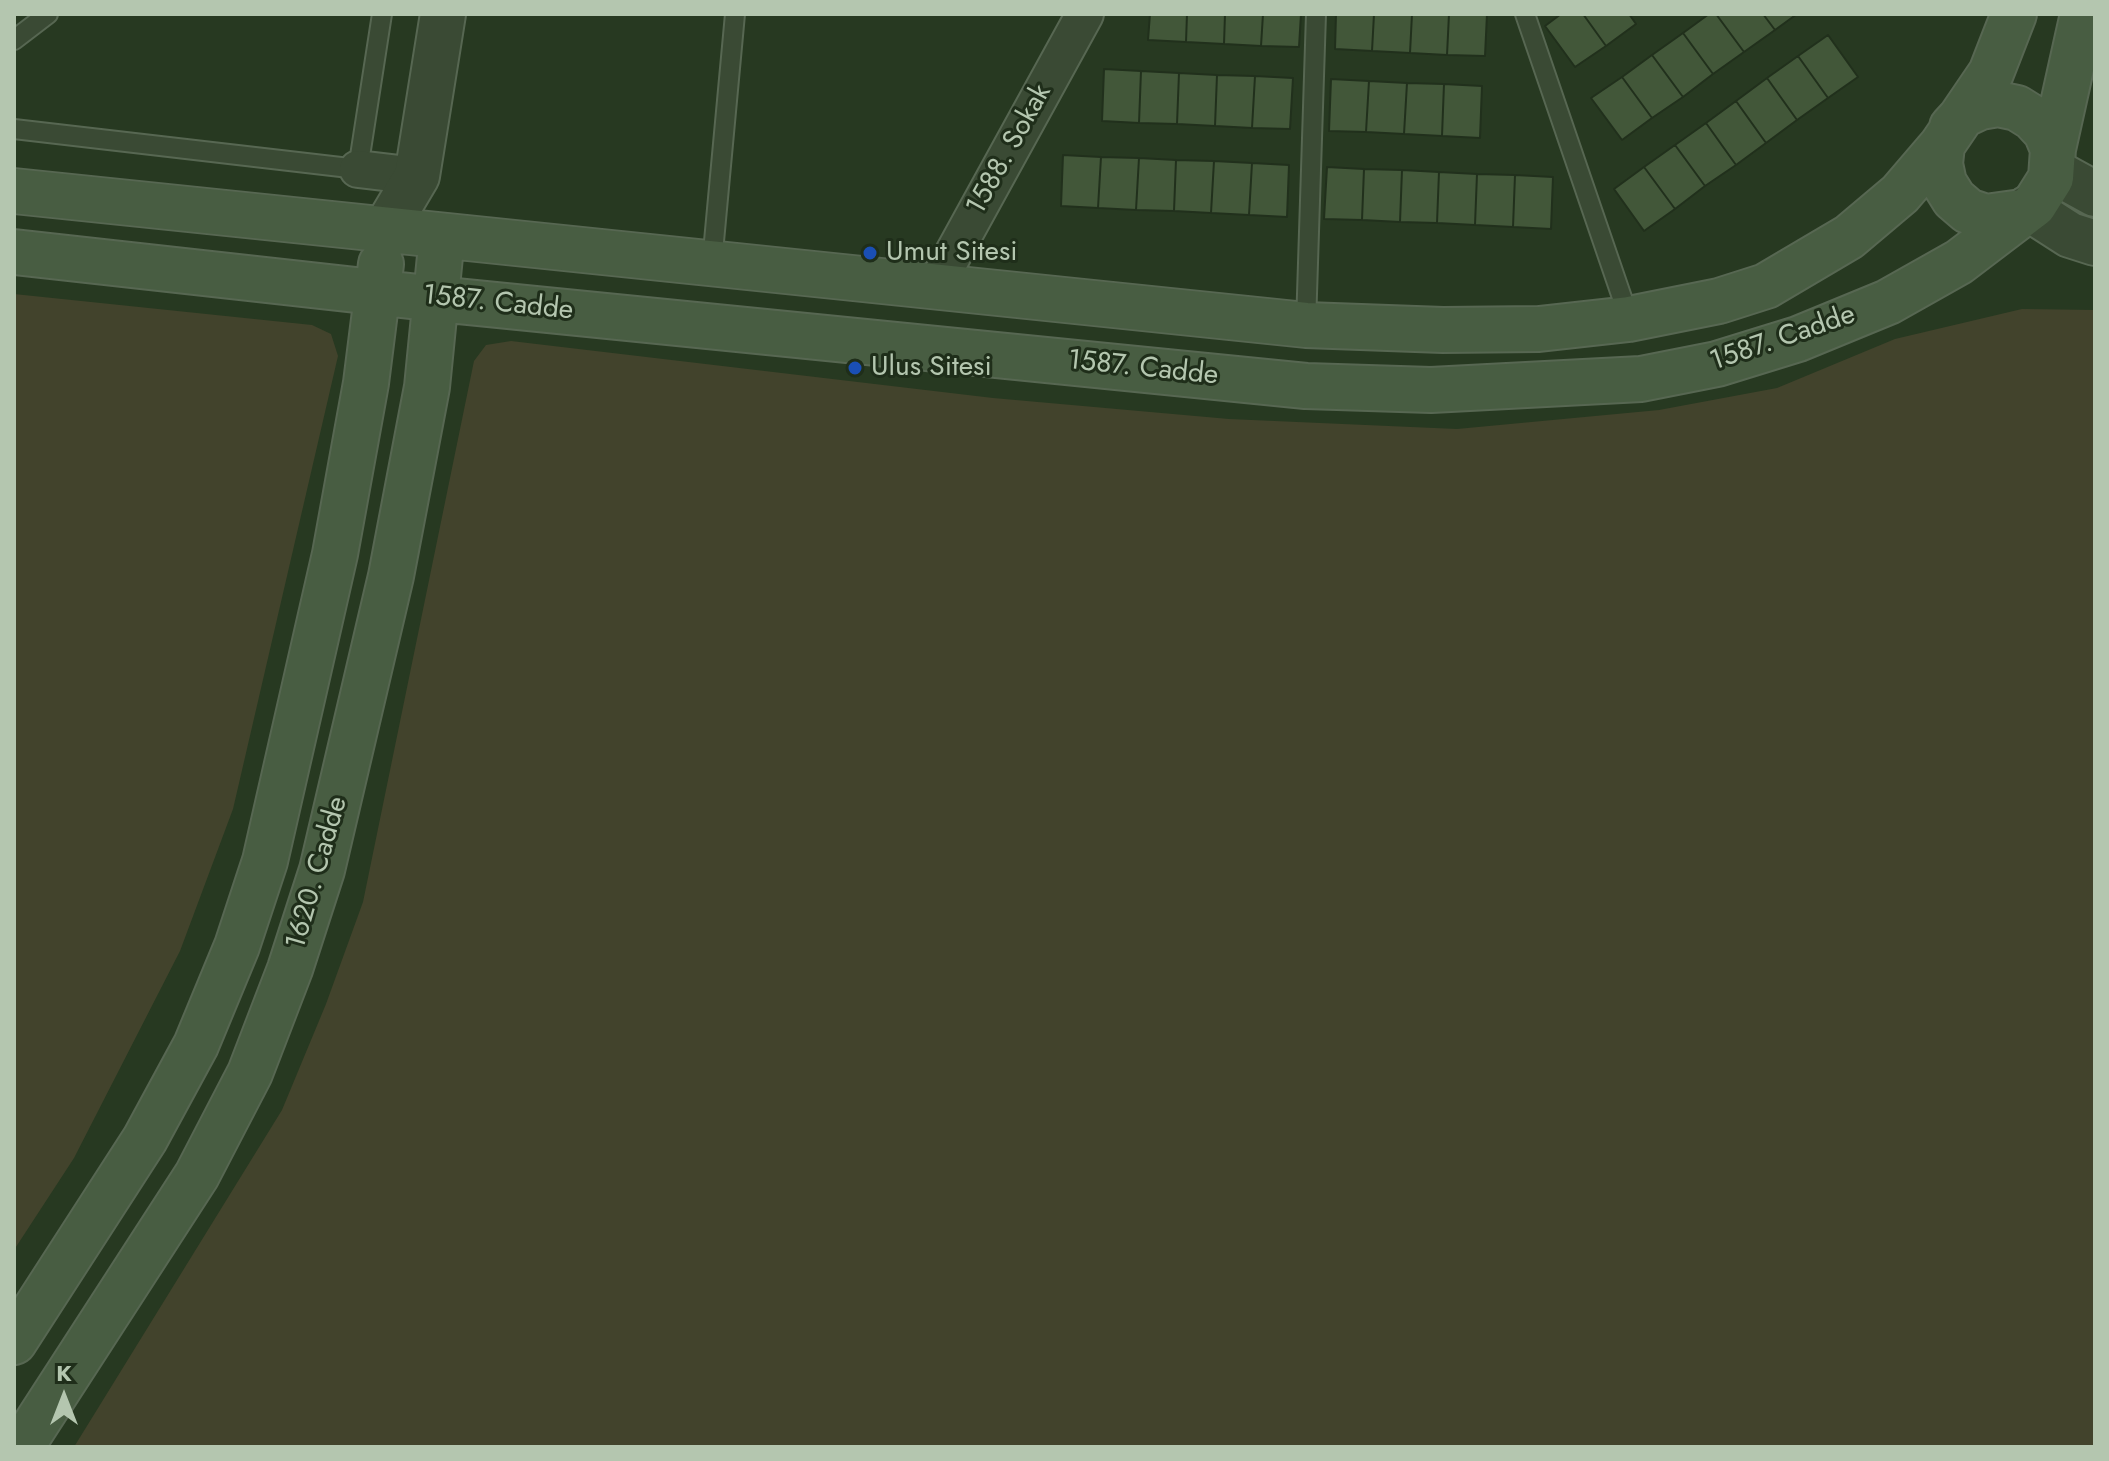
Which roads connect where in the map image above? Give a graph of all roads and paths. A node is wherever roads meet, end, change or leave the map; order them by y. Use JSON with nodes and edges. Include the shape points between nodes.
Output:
{"nodes":[{"id":1,"x":48,"y":14,"type":"edge"},
{"id":2,"x":382,"y":14,"type":"edge"},
{"id":3,"x":443,"y":14,"type":"edge"},
{"id":4,"x":735,"y":14,"type":"edge"},
{"id":5,"x":1085,"y":14,"type":"edge"},
{"id":6,"x":1316,"y":14,"type":"edge"},
{"id":7,"x":1525,"y":14,"type":"edge"},
{"id":8,"x":2014,"y":14,"type":"edge"},
{"id":9,"x":2083,"y":14,"type":"edge"},
{"id":10,"x":14,"y":40,"type":"edge"},
{"id":11,"x":14,"y":129,"type":"edge"},
{"id":12,"x":1946,"y":137,"type":"junction"},
{"id":13,"x":2053,"y":160,"type":"junction"},
{"id":14,"x":358,"y":169,"type":"junction"},
{"id":15,"x":417,"y":176,"type":"junction"},
{"id":16,"x":14,"y":191,"type":"edge"},
{"id":17,"x":2095,"y":194,"type":"edge"},
{"id":18,"x":2025,"y":210,"type":"junction"},
{"id":19,"x":385,"y":230,"type":"junction"},
{"id":20,"x":442,"y":236,"type":"junction"},
{"id":21,"x":2095,"y":243,"type":"edge"},
{"id":22,"x":14,"y":252,"type":"edge"},
{"id":23,"x":712,"y":263,"type":"junction"},
{"id":24,"x":935,"y":287,"type":"junction"},
{"id":25,"x":378,"y":292,"type":"junction"},
{"id":26,"x":437,"y":299,"type":"junction"},
{"id":27,"x":1629,"y":319,"type":"junction"},
{"id":28,"x":1306,"y":325,"type":"junction"},
{"id":29,"x":14,"y":1342,"type":"edge"},
{"id":30,"x":21,"y":1447,"type":"edge"}],
"edges":[{"from":1,"to":10,"type":"lane"},
{"from":2,"to":14,"type":"lane"},
{"from":3,"to":15,"type":"street"},
{"from":4,"to":23,"type":"lane"},
{"from":5,"to":24,"type":"street","name":"1588. Sokak"},
{"from":6,"to":28,"type":"lane"},
{"from":7,"to":27,"type":"lane"},
{"from":8,"to":12,"type":"main road","name":"1587. Cadde","via":[[1991,73]]},
{"from":9,"to":13,"type":"main road","name":"1587. Cadde"},
{"from":11,"to":14,"type":"lane"},
{"from":12,"to":13,"type":"main road","via":[[1963,115],[1980,107],[2017,108],[2046,132]]},
{"from":12,"to":18,"type":"main road","via":[[1940,164],[1954,199],[1986,217]]},
{"from":12,"to":27,"type":"main road","name":"1587. Cadde","via":[[1900,194],[1805,267],[1719,301]]},
{"from":13,"to":17,"type":"street"},
{"from":13,"to":18,"type":"main road","name":"1587. Cadde","via":[[2045,192]]},
{"from":14,"to":15,"type":"street"},
{"from":15,"to":19,"type":"street"},
{"from":15,"to":20,"type":"street"},
{"from":16,"to":19,"type":"main road","name":"1587. Cadde"},
{"from":18,"to":21,"type":"street"},
{"from":18,"to":26,"type":"main road","name":"1587. Cadde","via":[[1947,268],[1888,302],[1798,339],[1717,364],[1641,379],[1558,385],[1431,390],[1306,386]]},
{"from":19,"to":20,"type":"main road","name":"1587. Cadde"},
{"from":19,"to":25,"type":"main road","name":"1620. Cadde"},
{"from":20,"to":23,"type":"main road","name":"1587. Cadde"},
{"from":20,"to":26,"type":"main road","name":"1620. Cadde"},
{"from":22,"to":25,"type":"main road","name":"1587. Cadde"},
{"from":23,"to":24,"type":"main road","name":"1587. Cadde"},
{"from":24,"to":28,"type":"main road","name":"1587. Cadde"},
{"from":25,"to":26,"type":"main road","name":"1587. Cadde"},
{"from":25,"to":29,"type":"main road","name":"1620. Cadde","via":[[335,554],[265,861],[237,946],[196,1045],[145,1139]]},
{"from":26,"to":30,"type":"main road","name":"1620. Cadde","via":[[427,387],[391,576],[326,855],[290,969],[250,1073],[197,1175]]},
{"from":27,"to":28,"type":"main road","name":"1587. Cadde","via":[[1539,329]]}]}
